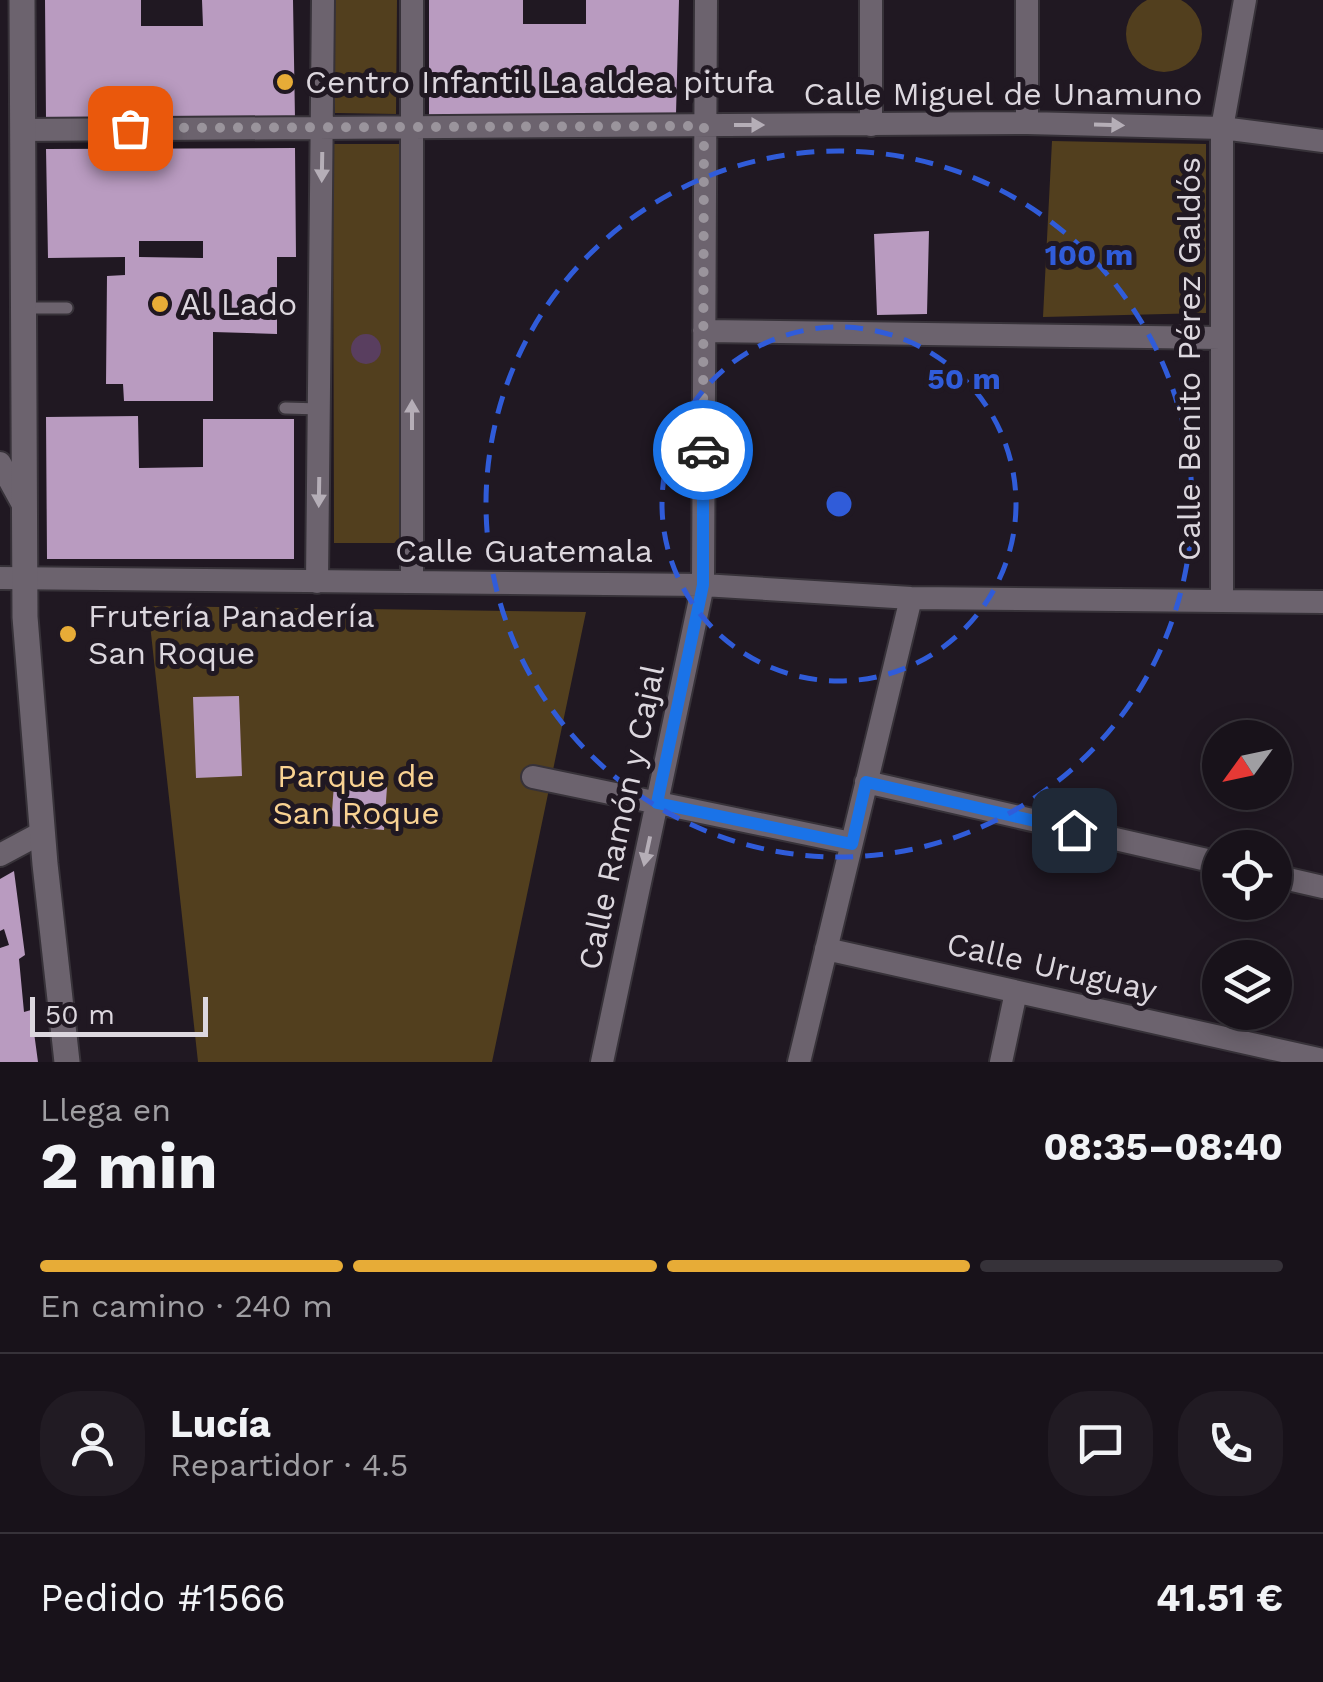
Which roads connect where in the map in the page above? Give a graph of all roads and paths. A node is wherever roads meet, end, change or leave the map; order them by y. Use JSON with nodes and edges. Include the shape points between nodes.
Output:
{"nodes":[{"id":1,"x":22,"y":0,"type":"edge"},
{"id":2,"x":324,"y":0,"type":"edge"},
{"id":3,"x":412,"y":0,"type":"edge"},
{"id":4,"x":706,"y":0,"type":"edge"},
{"id":5,"x":870,"y":0,"type":"edge"},
{"id":6,"x":1027,"y":0,"type":"edge"},
{"id":7,"x":1245,"y":0,"type":"edge"},
{"id":8,"x":1028,"y":123,"type":"junction"},
{"id":9,"x":412,"y":124,"type":"junction"},
{"id":10,"x":322,"y":125,"type":"junction"},
{"id":11,"x":871,"y":125,"type":"junction"},
{"id":12,"x":704,"y":126,"type":"junction"},
{"id":13,"x":1222,"y":128,"type":"junction"},
{"id":14,"x":22,"y":130,"type":"junction"},
{"id":15,"x":1323,"y":141,"type":"edge"},
{"id":16,"x":22,"y":308,"type":"junction"},
{"id":17,"x":68,"y":308,"type":"dead end"},
{"id":18,"x":704,"y":331,"type":"junction"},
{"id":19,"x":1221,"y":338,"type":"junction"},
{"id":20,"x":285,"y":408,"type":"dead end"},
{"id":21,"x":320,"y":409,"type":"junction"},
{"id":22,"x":0,"y":463,"type":"edge"},
{"id":23,"x":22,"y":502,"type":"junction"},
{"id":24,"x":12,"y":576,"type":"edge"},
{"id":25,"x":318,"y":582,"type":"junction"},
{"id":26,"x":412,"y":582,"type":"junction"},
{"id":27,"x":703,"y":585,"type":"junction"},
{"id":28,"x":911,"y":598,"type":"junction"},
{"id":29,"x":1222,"y":600,"type":"junction"},
{"id":30,"x":1323,"y":602,"type":"edge"},
{"id":31,"x":533,"y":777,"type":"dead end"},
{"id":32,"x":866,"y":782,"type":"junction"},
{"id":33,"x":657,"y":803,"type":"junction"},
{"id":34,"x":42,"y":832,"type":"junction"},
{"id":35,"x":852,"y":844,"type":"junction"},
{"id":36,"x":0,"y":856,"type":"edge"},
{"id":37,"x":1202,"y":860,"type":"edge"},
{"id":38,"x":1292,"y":880,"type":"edge"},
{"id":39,"x":1323,"y":887,"type":"edge"},
{"id":40,"x":826,"y":949,"type":"junction"},
{"id":41,"x":1016,"y":992,"type":"junction"},
{"id":42,"x":1323,"y":1060,"type":"edge"},
{"id":43,"x":67,"y":1062,"type":"edge"},
{"id":44,"x":602,"y":1062,"type":"edge"},
{"id":45,"x":799,"y":1062,"type":"edge"},
{"id":46,"x":1002,"y":1062,"type":"edge"}],
"edges":[{"from":1,"to":14,"type":"street"},
{"from":2,"to":10,"type":"street"},
{"from":3,"to":9,"type":"street"},
{"from":4,"to":12,"type":"street","name":"Calle Ramón y Cajal"},
{"from":5,"to":11,"type":"street"},
{"from":6,"to":8,"type":"street"},
{"from":7,"to":13,"type":"street","name":"Calle Benito Pérez Galdós"},
{"from":8,"to":11,"type":"street","name":"Calle Miguel de Unamuno"},
{"from":8,"to":13,"type":"street","name":"Calle Miguel de Unamuno","one_way":true},
{"from":9,"to":10,"type":"street","name":"Calle Miguel de Unamuno"},
{"from":9,"to":12,"type":"street","name":"Calle Miguel de Unamuno"},
{"from":26,"to":9,"type":"street","one_way":true},
{"from":10,"to":14,"type":"street","name":"Calle Miguel de Unamuno"},
{"from":10,"to":21,"type":"street","one_way":true},
{"from":12,"to":11,"type":"street","name":"Calle Miguel de Unamuno","one_way":true},
{"from":12,"to":18,"type":"street","name":"Calle Ramón y Cajal"},
{"from":13,"to":15,"type":"street","name":"Calle Miguel de Unamuno"},
{"from":13,"to":19,"type":"street","name":"Calle Benito Pérez Galdós"},
{"from":14,"to":16,"type":"street"},
{"from":16,"to":17,"type":"lane"},
{"from":16,"to":23,"type":"street"},
{"from":18,"to":19,"type":"street"},
{"from":18,"to":27,"type":"street","name":"Calle Ramón y Cajal"},
{"from":19,"to":29,"type":"street","name":"Calle Benito Pérez Galdós"},
{"from":20,"to":21,"type":"lane"},
{"from":21,"to":25,"type":"street","one_way":true},
{"from":22,"to":23,"type":"street"},
{"from":23,"to":24,"type":"street"},
{"from":24,"to":25,"type":"street","name":"Calle Guatemala"},
{"from":24,"to":34,"type":"street"},
{"from":25,"to":26,"type":"street","name":"Calle Guatemala"},
{"from":26,"to":27,"type":"street","name":"Calle Guatemala"},
{"from":27,"to":28,"type":"street","name":"Calle Guatemala"},
{"from":27,"to":33,"type":"street","name":"Calle Ramón y Cajal"},
{"from":28,"to":29,"type":"street","name":"Calle Guatemala"},
{"from":28,"to":32,"type":"street"},
{"from":29,"to":30,"type":"street","name":"Calle Guatemala"},
{"from":31,"to":33,"type":"street"},
{"from":32,"to":35,"type":"street"},
{"from":32,"to":37,"type":"street"},
{"from":33,"to":35,"type":"street"},
{"from":33,"to":44,"type":"street","name":"Calle Ramón y Cajal","one_way":true},
{"from":34,"to":36,"type":"street"},
{"from":34,"to":43,"type":"street"},
{"from":35,"to":40,"type":"street"},
{"from":38,"to":39,"type":"street"},
{"from":40,"to":41,"type":"street","name":"Calle Uruguay"},
{"from":40,"to":45,"type":"street"},
{"from":41,"to":42,"type":"street","name":"Calle Uruguay"},
{"from":41,"to":46,"type":"street"}]}
